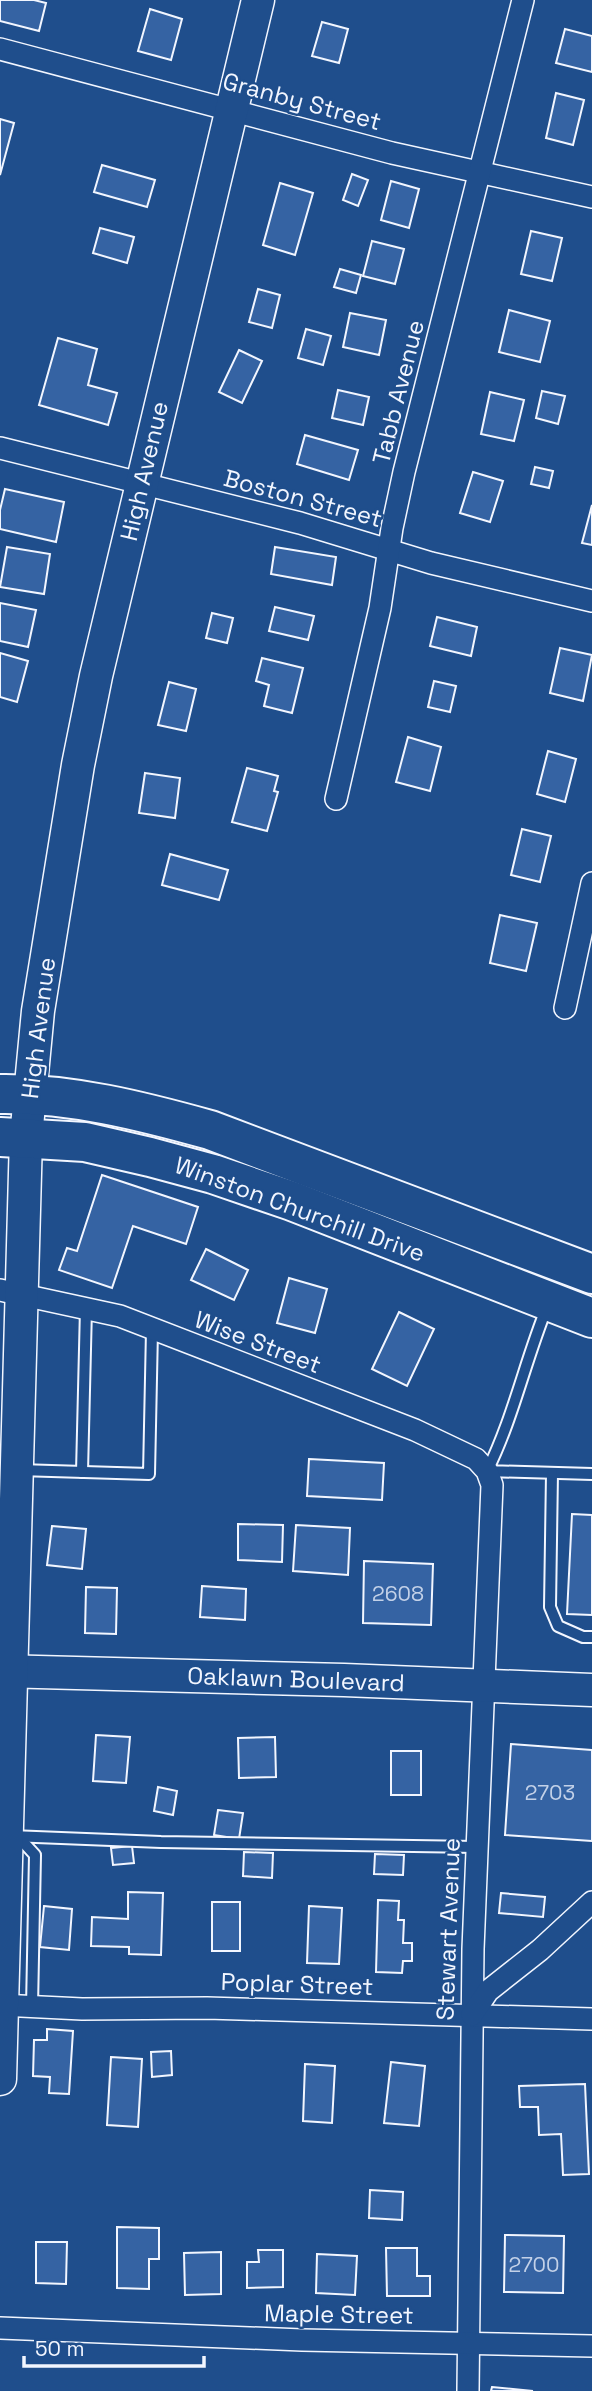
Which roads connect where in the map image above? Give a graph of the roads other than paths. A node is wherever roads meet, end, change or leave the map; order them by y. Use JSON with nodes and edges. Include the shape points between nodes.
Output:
{"nodes":[{"id":1,"x":258,"y":0,"type":"edge"},
{"id":2,"x":523,"y":0,"type":"edge"},
{"id":3,"x":0,"y":49,"type":"edge"},
{"id":4,"x":232,"y":110,"type":"junction"},
{"id":5,"x":479,"y":171,"type":"junction"},
{"id":6,"x":592,"y":197,"type":"edge"},
{"id":7,"x":0,"y":448,"type":"edge"},
{"id":8,"x":141,"y":483,"type":"junction"},
{"id":9,"x":389,"y":549,"type":"junction"},
{"id":10,"x":592,"y":601,"type":"edge"},
{"id":11,"x":336,"y":799,"type":"dead end"},
{"id":12,"x":592,"y":883,"type":"edge"},
{"id":13,"x":565,"y":1008,"type":"dead end"},
{"id":14,"x":14,"y":1094,"type":"edge"},
{"id":15,"x":13,"y":1137,"type":"edge"},
{"id":16,"x":592,"y":1274,"type":"edge"},
{"id":17,"x":11,"y":1292,"type":"edge"},
{"id":18,"x":549,"y":1301,"type":"junction"},
{"id":19,"x":86,"y":1308,"type":"junction"},
{"id":20,"x":592,"y":1318,"type":"edge"},
{"id":21,"x":152,"y":1329,"type":"junction"},
{"id":22,"x":16,"y":1470,"type":"junction"},
{"id":23,"x":486,"y":1471,"type":"junction"},
{"id":24,"x":82,"y":1472,"type":"junction"},
{"id":25,"x":552,"y":1473,"type":"junction"},
{"id":26,"x":592,"y":1474,"type":"edge"},
{"id":27,"x":7,"y":1517,"type":"edge"},
{"id":28,"x":592,"y":1637,"type":"edge"},
{"id":29,"x":6,"y":1671,"type":"edge"},
{"id":30,"x":484,"y":1686,"type":"junction"},
{"id":31,"x":592,"y":1690,"type":"edge"},
{"id":32,"x":4,"y":1836,"type":"edge"},
{"id":33,"x":477,"y":1847,"type":"junction"},
{"id":34,"x":592,"y":1902,"type":"edge"},
{"id":35,"x":11,"y":2006,"type":"edge"},
{"id":36,"x":472,"y":2016,"type":"junction"},
{"id":37,"x":592,"y":2019,"type":"edge"},
{"id":38,"x":0,"y":2079,"type":"edge"},
{"id":39,"x":0,"y":2328,"type":"edge"},
{"id":40,"x":468,"y":2343,"type":"junction"},
{"id":41,"x":592,"y":2346,"type":"edge"},
{"id":42,"x":468,"y":2391,"type":"edge"}],
"edges":[{"from":1,"to":4,"type":"street","name":"High Avenue"},
{"from":2,"to":5,"type":"street","name":"Tabb Avenue"},
{"from":3,"to":4,"type":"street","name":"Granby Street"},
{"from":4,"to":5,"type":"street","name":"Granby Street"},
{"from":4,"to":8,"type":"street","name":"High Avenue"},
{"from":5,"to":6,"type":"street","name":"Granby Street"},
{"from":5,"to":9,"type":"street","name":"Tabb Avenue"},
{"from":7,"to":8,"type":"street","name":"Boston Street"},
{"from":8,"to":9,"type":"street","name":"Boston Street"},
{"from":8,"to":14,"type":"street","name":"High Avenue","via":[[78,765],[38,1011]]},
{"from":9,"to":10,"type":"street","name":"Boston Street"},
{"from":9,"to":11,"type":"street","name":"Tabb Avenue"},
{"from":12,"to":13,"type":"street"},
{"from":14,"to":15,"type":"street","name":"High Avenue"},
{"from":14,"to":16,"type":"highway","name":"Winston Churchill Drive","via":[[77,1099],[210,1130]]},
{"from":15,"to":17,"type":"street","name":"High Avenue"},
{"from":15,"to":18,"type":"highway","name":"Winston Churchill Drive","via":[[85,1142],[214,1174]]},
{"from":17,"to":19,"type":"street","name":"Wise Street"},
{"from":17,"to":22,"type":"street","name":"High Avenue"},
{"from":18,"to":20,"type":"highway","name":"Winston Churchill Drive"},
{"from":18,"to":23,"type":"lane","via":[[502,1440]]},
{"from":19,"to":21,"type":"street","name":"Wise Street"},
{"from":19,"to":24,"type":"lane"},
{"from":21,"to":23,"type":"street","name":"Wise Street","via":[[415,1430],[476,1459]]},
{"from":21,"to":24,"type":"lane","via":[[149,1474]]},
{"from":22,"to":24,"type":"lane"},
{"from":22,"to":27,"type":"street","name":"High Avenue"},
{"from":23,"to":25,"type":"lane"},
{"from":23,"to":30,"type":"street","name":"Stewart Avenue","via":[[492,1485]]},
{"from":25,"to":26,"type":"lane"},
{"from":25,"to":28,"type":"lane","via":[[550,1607],[558,1626]]},
{"from":27,"to":29,"type":"street","name":"High Avenue"},
{"from":29,"to":30,"type":"street","name":"Oaklawn Boulevard"},
{"from":29,"to":32,"type":"street","name":"High Avenue"},
{"from":30,"to":31,"type":"street","name":"Oaklawn Boulevard"},
{"from":30,"to":33,"type":"street","name":"Stewart Avenue"},
{"from":32,"to":33,"type":"lane"},
{"from":32,"to":35,"type":"street","name":"High Avenue"},
{"from":33,"to":36,"type":"street","name":"Stewart Avenue"},
{"from":34,"to":36,"type":"street","via":[[488,1991]]},
{"from":35,"to":36,"type":"street","name":"Poplar Street"},
{"from":35,"to":38,"type":"street","name":"High Avenue"},
{"from":36,"to":37,"type":"street","name":"Poplar Street"},
{"from":36,"to":40,"type":"street","name":"Stewart Avenue"},
{"from":39,"to":40,"type":"street","name":"Maple Street"},
{"from":40,"to":41,"type":"street","name":"Maple Street"},
{"from":40,"to":42,"type":"street","name":"Stewart Avenue"}]}
